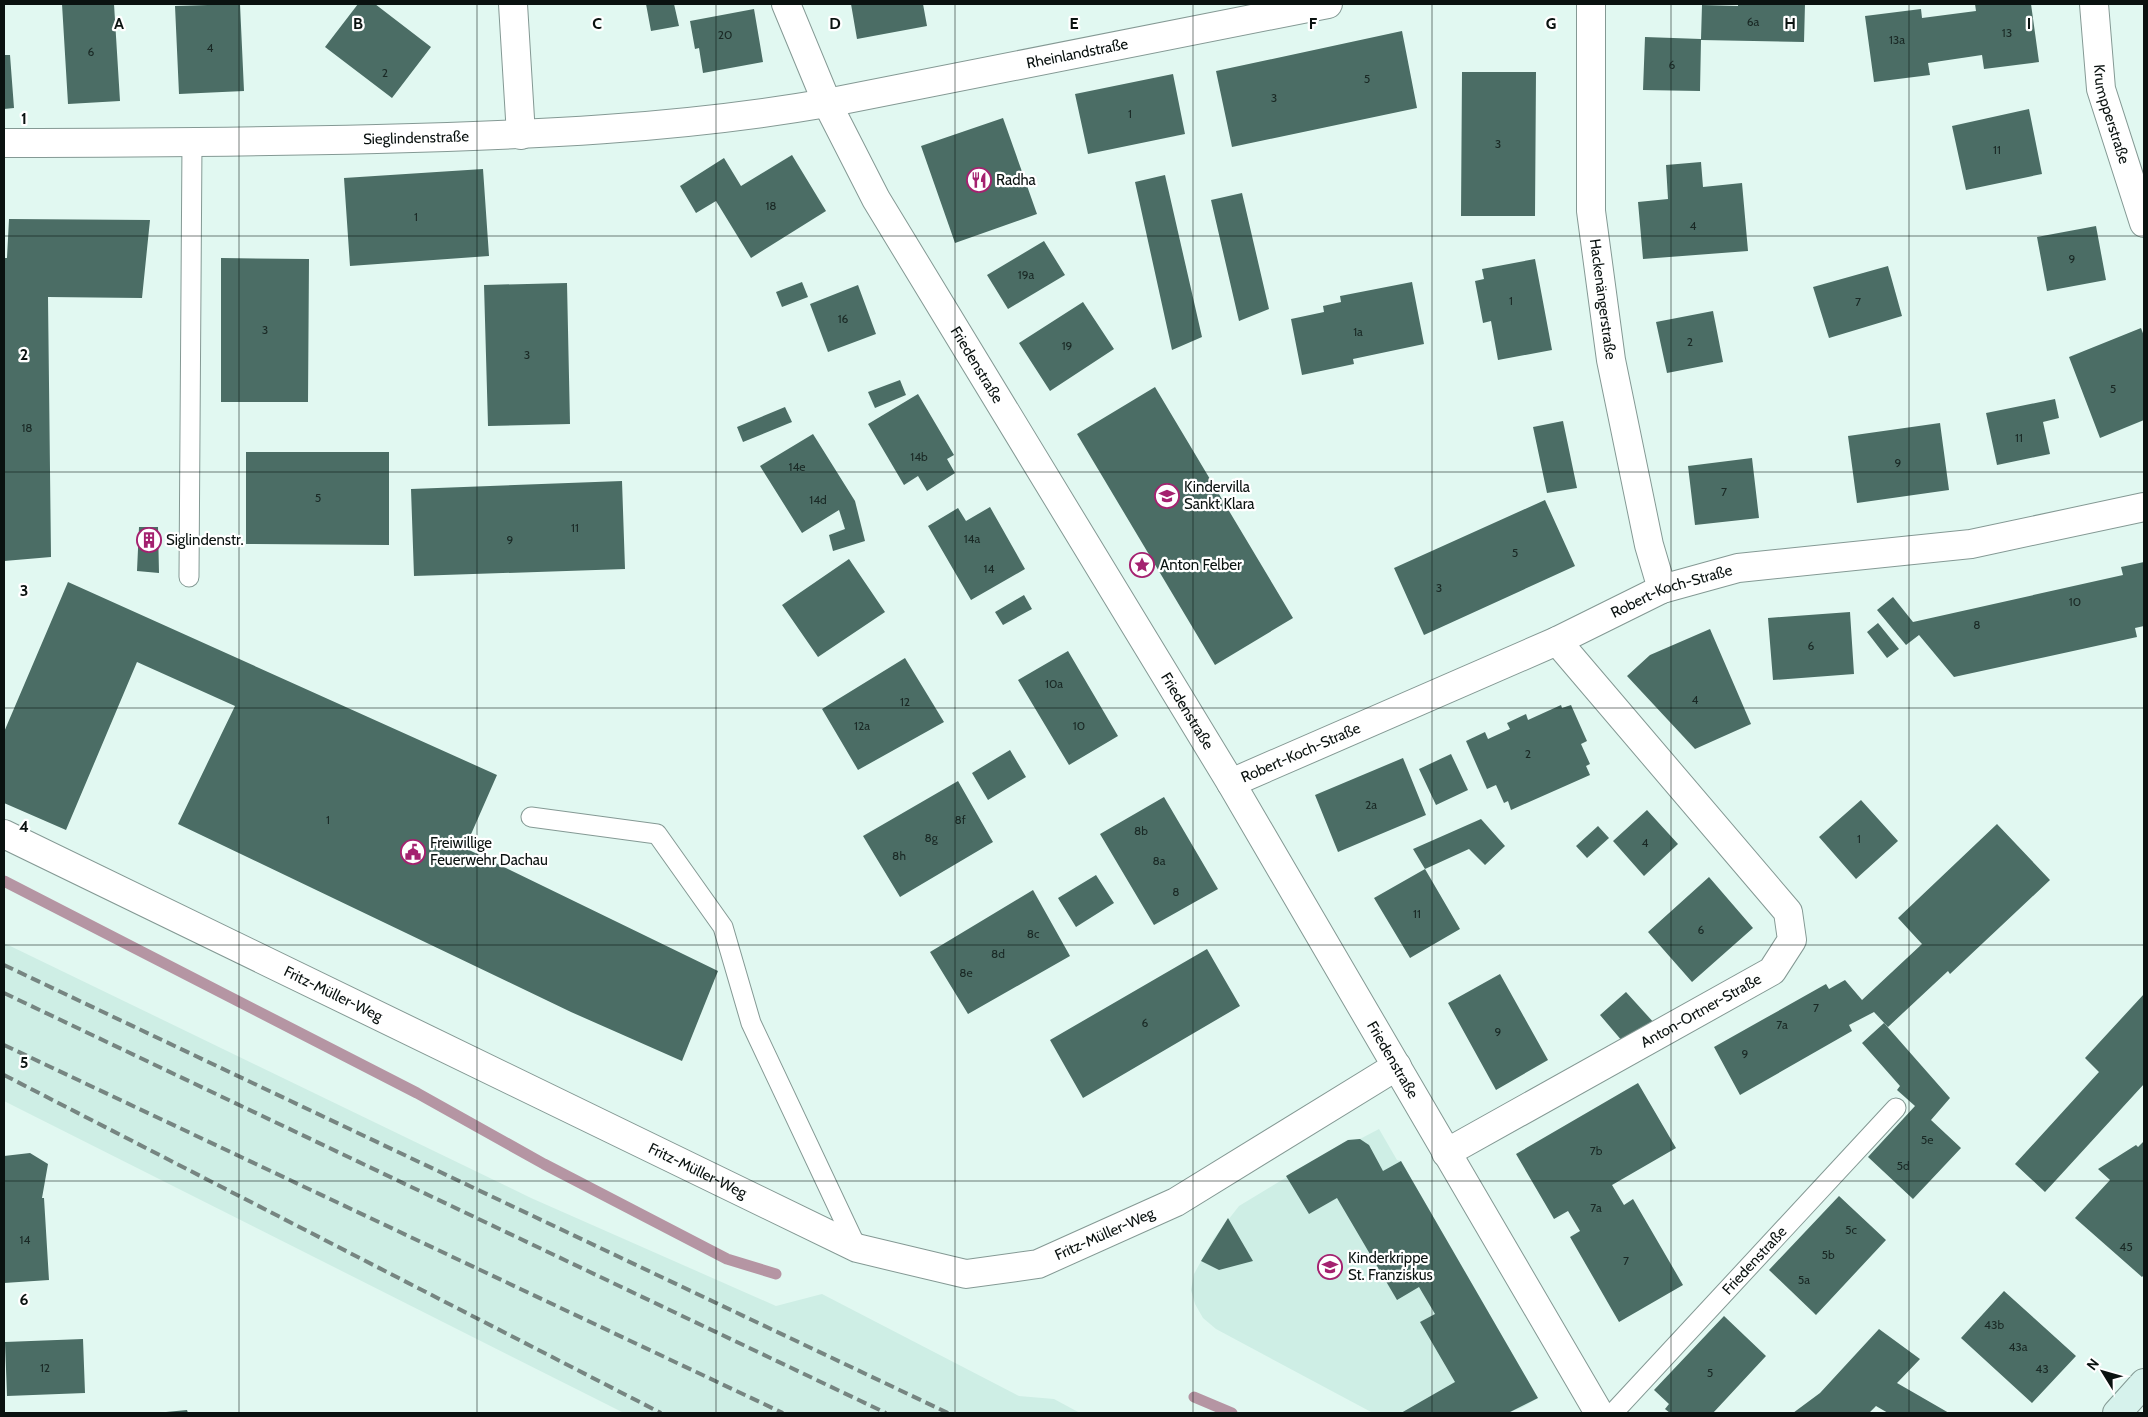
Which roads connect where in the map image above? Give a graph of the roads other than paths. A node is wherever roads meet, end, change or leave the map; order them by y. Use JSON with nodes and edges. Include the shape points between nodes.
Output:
{"nodes":[{"id":1,"x":513,"y":4,"type":"edge"},
{"id":2,"x":786,"y":4,"type":"edge"},
{"id":3,"x":1328,"y":4,"type":"edge"},
{"id":4,"x":1591,"y":4,"type":"edge"},
{"id":5,"x":2094,"y":4,"type":"edge"},
{"id":6,"x":827,"y":103,"type":"junction"},
{"id":7,"x":522,"y":135,"type":"junction"},
{"id":8,"x":4,"y":143,"type":"edge"},
{"id":9,"x":192,"y":143,"type":"junction"},
{"id":10,"x":2144,"y":223,"type":"edge"},
{"id":11,"x":2144,"y":507,"type":"edge"},
{"id":12,"x":189,"y":578,"type":"dead end"},
{"id":13,"x":1662,"y":589,"type":"junction"},
{"id":14,"x":1557,"y":641,"type":"junction"},
{"id":15,"x":1231,"y":783,"type":"junction"},
{"id":16,"x":531,"y":817,"type":"dead end"},
{"id":17,"x":4,"y":834,"type":"edge"},
{"id":18,"x":1396,"y":1066,"type":"junction"},
{"id":19,"x":1896,"y":1108,"type":"dead end"},
{"id":20,"x":1446,"y":1153,"type":"junction"},
{"id":21,"x":857,"y":1248,"type":"junction"},
{"id":22,"x":2144,"y":1383,"type":"edge"},
{"id":23,"x":1598,"y":1413,"type":"edge"},
{"id":24,"x":1613,"y":1413,"type":"edge"},
{"id":25,"x":2117,"y":1413,"type":"edge"}],
"edges":[{"from":1,"to":7,"type":"street"},
{"from":2,"to":6,"type":"street","name":"Friedenstraße"},
{"from":3,"to":6,"type":"street","name":"Rheinlandstraße"},
{"from":4,"to":13,"type":"street","name":"Hackenängerstraße","via":[[1591,211],[1611,360],[1648,545]]},
{"from":5,"to":10,"type":"street","name":"Krumpperstraße","via":[[2100,89]]},
{"from":6,"to":7,"type":"street","name":"Sieglindenstraße","via":[[784,111],[610,130]]},
{"from":6,"to":15,"type":"street","name":"Friedenstraße","via":[[876,199]]},
{"from":7,"to":9,"type":"street","name":"Sieglindenstraße"},
{"from":8,"to":9,"type":"street","name":"Sieglindenstraße"},
{"from":9,"to":12,"type":"lane"},
{"from":11,"to":13,"type":"street","name":"Robert-Koch-Straße","via":[[1972,544],[1738,568]]},
{"from":13,"to":14,"type":"street","name":"Robert-Koch-Straße"},
{"from":14,"to":15,"type":"street","name":"Robert-Koch-Straße"},
{"from":14,"to":20,"type":"street","name":"Anton-Ortner-Straße","via":[[1788,912],[1792,940],[1772,971]]},
{"from":15,"to":18,"type":"street","name":"Friedenstraße"},
{"from":16,"to":21,"type":"lane","via":[[657,834],[723,927],[752,1023]]},
{"from":17,"to":21,"type":"street","name":"Fritz-Müller-Weg"},
{"from":18,"to":20,"type":"street","name":"Friedenstraße"},
{"from":18,"to":21,"type":"street","name":"Fritz-Müller-Weg","via":[[1176,1202],[1038,1264],[966,1274]]},
{"from":19,"to":24,"type":"lane","name":"Friedenstraße"},
{"from":20,"to":23,"type":"street","name":"Friedenstraße"},
{"from":22,"to":25,"type":"main road"}]}
